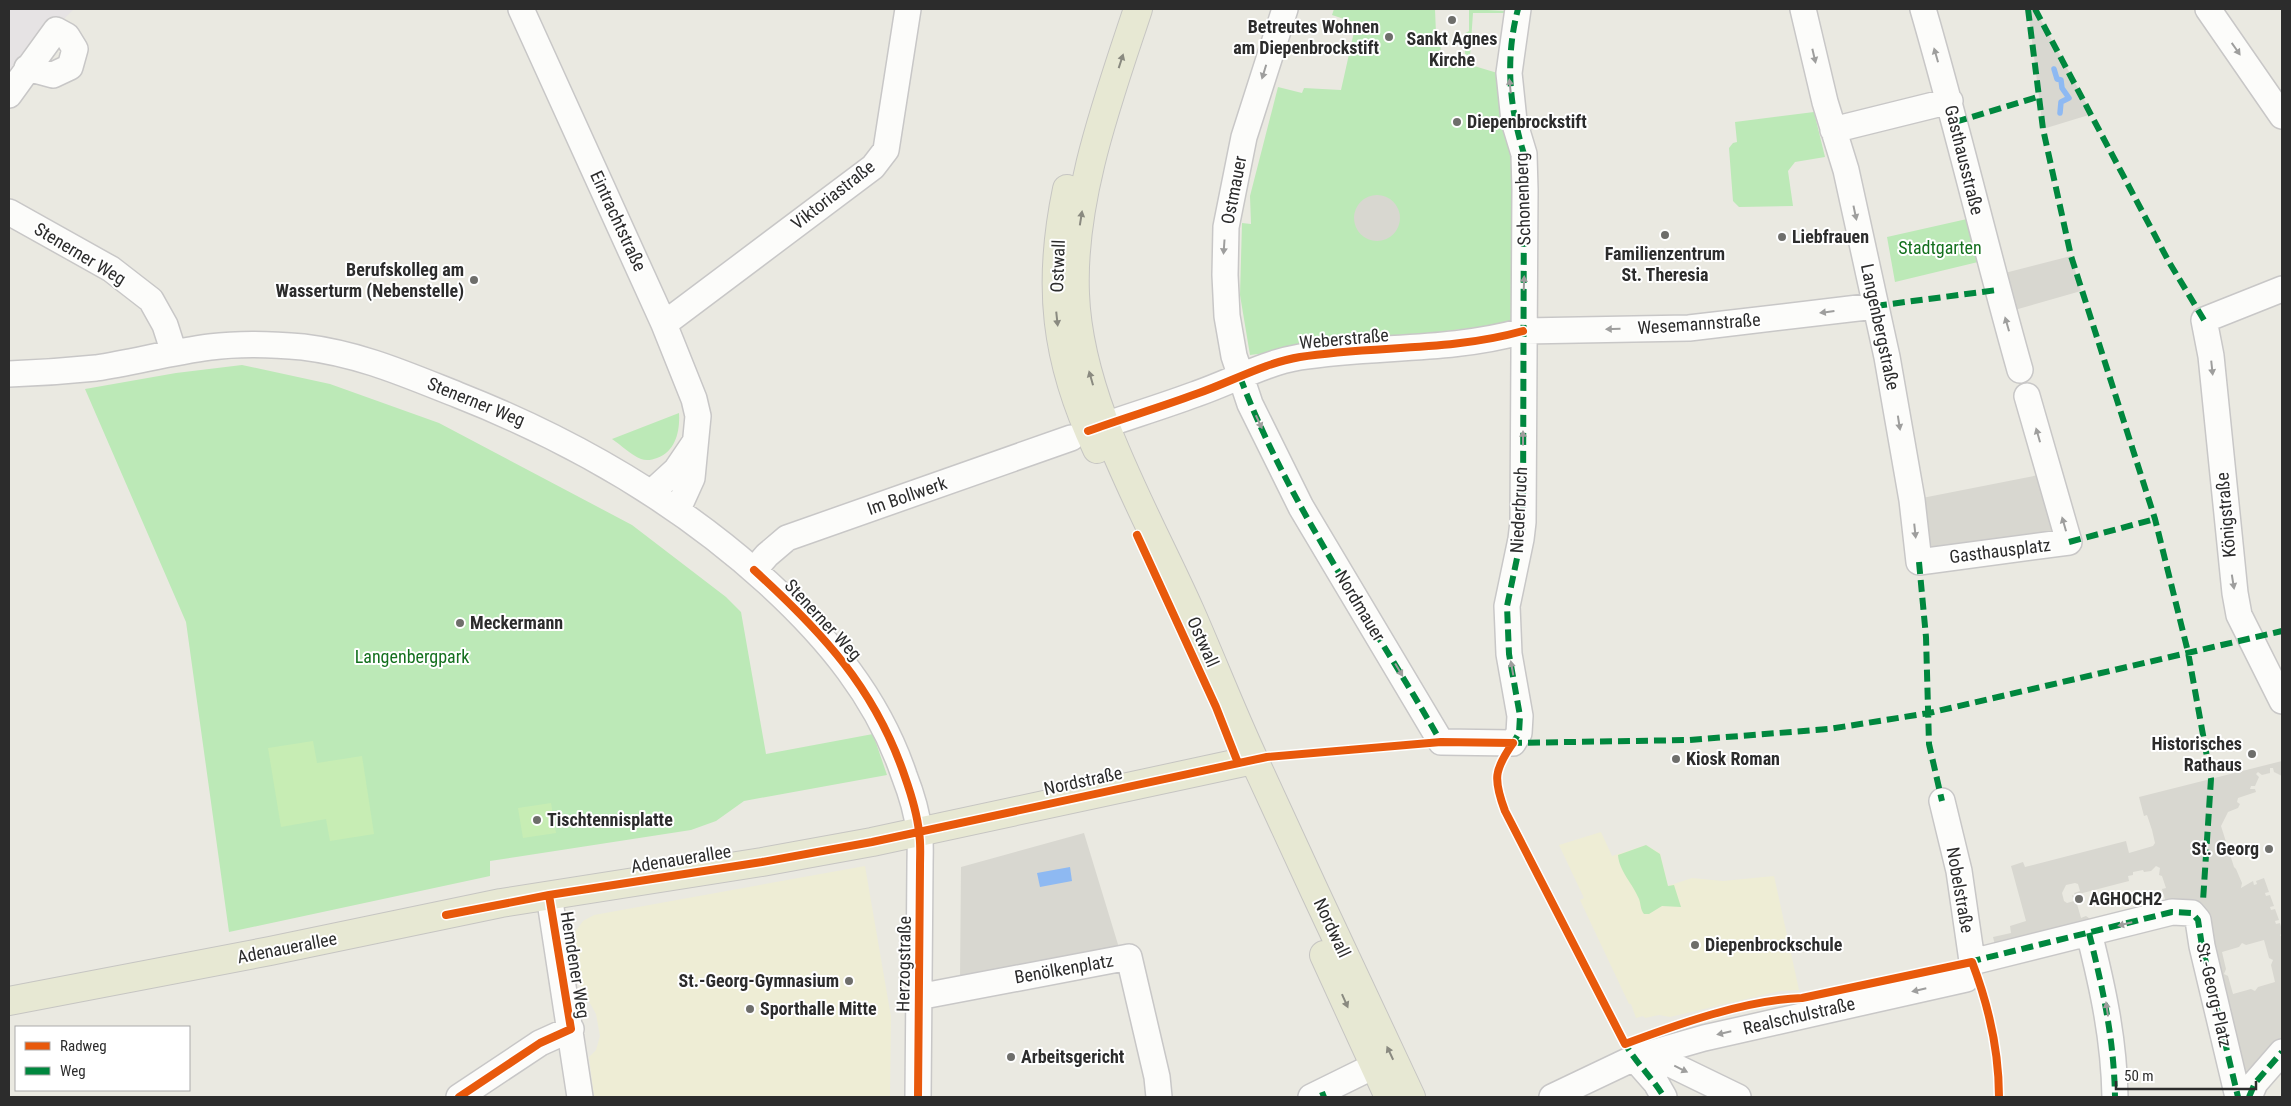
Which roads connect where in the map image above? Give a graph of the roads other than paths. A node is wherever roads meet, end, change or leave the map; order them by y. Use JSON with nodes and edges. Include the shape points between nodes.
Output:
{"nodes":[{"id":1,"x":521,"y":9,"type":"edge"},
{"id":2,"x":908,"y":9,"type":"edge"},
{"id":3,"x":1118,"y":9,"type":"edge"},
{"id":4,"x":1138,"y":9,"type":"edge"},
{"id":5,"x":1285,"y":9,"type":"edge"},
{"id":6,"x":1518,"y":9,"type":"edge"},
{"id":7,"x":1802,"y":9,"type":"edge"},
{"id":8,"x":1923,"y":9,"type":"edge"},
{"id":9,"x":2208,"y":9,"type":"edge"},
{"id":10,"x":27,"y":68,"type":"dead end"},
{"id":11,"x":9,"y":94,"type":"edge"},
{"id":12,"x":1950,"y":101,"type":"junction"},
{"id":13,"x":2282,"y":116,"type":"edge"},
{"id":14,"x":1833,"y":130,"type":"junction"},
{"id":15,"x":9,"y":212,"type":"edge"},
{"id":16,"x":2282,"y":289,"type":"edge"},
{"id":17,"x":1875,"y":306,"type":"junction"},
{"id":18,"x":664,"y":324,"type":"junction"},
{"id":19,"x":1522,"y":331,"type":"junction"},
{"id":20,"x":174,"y":353,"type":"junction"},
{"id":21,"x":2020,"y":370,"type":"dead end"},
{"id":22,"x":9,"y":374,"type":"edge"},
{"id":23,"x":1240,"y":377,"type":"junction"},
{"id":24,"x":2027,"y":396,"type":"dead end"},
{"id":25,"x":1088,"y":431,"type":"junction"},
{"id":26,"x":698,"y":438,"type":"junction"},
{"id":27,"x":652,"y":492,"type":"junction"},
{"id":28,"x":678,"y":509,"type":"junction"},
{"id":29,"x":1918,"y":562,"type":"joint"},
{"id":30,"x":754,"y":570,"type":"junction"},
{"id":31,"x":2282,"y":700,"type":"edge"},
{"id":32,"x":1520,"y":716,"type":"joint"},
{"id":33,"x":1246,"y":762,"type":"junction"},
{"id":34,"x":1942,"y":801,"type":"dead end"},
{"id":35,"x":919,"y":832,"type":"junction"},
{"id":36,"x":549,"y":895,"type":"junction"},
{"id":37,"x":2172,"y":912,"type":"joint"},
{"id":38,"x":2088,"y":933,"type":"junction"},
{"id":39,"x":1969,"y":970,"type":"junction"},
{"id":40,"x":918,"y":997,"type":"junction"},
{"id":41,"x":9,"y":1001,"type":"edge"},
{"id":42,"x":571,"y":1029,"type":"junction"},
{"id":43,"x":2282,"y":1052,"type":"edge"},
{"id":44,"x":1634,"y":1058,"type":"junction"},
{"id":45,"x":1374,"y":1066,"type":"junction"},
{"id":46,"x":1319,"y":1096,"type":"edge"},
{"id":47,"x":459,"y":1097,"type":"edge"},
{"id":48,"x":580,"y":1097,"type":"edge"},
{"id":49,"x":918,"y":1097,"type":"edge"},
{"id":50,"x":1159,"y":1097,"type":"edge"},
{"id":51,"x":1389,"y":1097,"type":"edge"},
{"id":52,"x":1411,"y":1097,"type":"edge"},
{"id":53,"x":1552,"y":1097,"type":"edge"},
{"id":54,"x":1664,"y":1097,"type":"edge"},
{"id":55,"x":1738,"y":1097,"type":"edge"},
{"id":56,"x":2115,"y":1097,"type":"edge"},
{"id":57,"x":2238,"y":1097,"type":"edge"},
{"id":58,"x":2249,"y":1097,"type":"edge"}],
"edges":[{"from":1,"to":18,"type":"street","name":"Eintrachtstraße"},
{"from":2,"to":18,"type":"street","name":"Viktoriastraße","via":[[886,150],[873,167]]},
{"from":3,"to":25,"type":"main road","name":"Ostwall","one_way":true,"via":[[1076,146],[1058,236],[1059,336]]},
{"from":25,"to":4,"type":"main road","name":"Ostwall","one_way":true,"via":[[1089,373],[1076,318],[1076,257],[1084,197],[1096,146]]},
{"from":5,"to":23,"type":"street","name":"Ostmauer","one_way":true,"via":[[1244,137],[1226,227],[1227,316]]},
{"from":19,"to":6,"type":"street","name":"Schonenberg","one_way":true,"via":[[1524,154],[1514,121],[1509,74]]},
{"from":7,"to":14,"type":"street","name":"Langenbergstraße","one_way":true},
{"from":12,"to":8,"type":"street","name":"Gasthausstraße","one_way":true},
{"from":9,"to":13,"type":"street","one_way":true},
{"from":10,"to":11,"type":"street"},
{"from":12,"to":14,"type":"street"},
{"from":21,"to":12,"type":"street","name":"Gasthausstraße","one_way":true,"via":[[1991,269]]},
{"from":14,"to":17,"type":"street","name":"Langenbergstraße","one_way":true,"via":[[1846,170]]},
{"from":15,"to":20,"type":"street","name":"Stenerner Weg","via":[[111,269],[151,300],[165,325]]},
{"from":16,"to":31,"type":"street","name":"Königstraße","one_way":true,"via":[[2204,320],[2211,356],[2239,615]]},
{"from":17,"to":19,"type":"street","name":"Wesemannstraße","one_way":true,"via":[[1689,328]]},
{"from":17,"to":29,"type":"street","name":"Langenbergstraße","one_way":true,"via":[[1898,414]]},
{"from":18,"to":26,"type":"street","name":"Eintrachtstraße","via":[[694,398]]},
{"from":19,"to":23,"type":"street","name":"Weberstraße","via":[[1442,346],[1300,357],[1265,366]]},
{"from":32,"to":19,"type":"street","name":"Niederbruch","one_way":true,"via":[[1509,654],[1507,606],[1523,522]]},
{"from":20,"to":22,"type":"street","name":"Stenerner Weg","via":[[96,368]]},
{"from":20,"to":27,"type":"street","name":"Stenerner Weg","via":[[212,347],[272,345],[332,351],[390,367],[532,425]]},
{"from":23,"to":25,"type":"street","name":"Weberstraße"},
{"from":23,"to":32,"type":"street","name":"Nordmauer","one_way":true,"via":[[1254,413],[1301,507],[1441,742],[1513,743],[1519,733]]},
{"from":29,"to":24,"type":"street","name":"Gasthausplatz","one_way":true,"via":[[2070,542]]},
{"from":25,"to":30,"type":"street","name":"Im Bollwerk","via":[[787,538]]},
{"from":25,"to":33,"type":"main road","name":"Ostwall","via":[[1190,610]]},
{"from":26,"to":27,"type":"street","via":[[676,470]]},
{"from":26,"to":28,"type":"street","name":"Eintrachtstraße","via":[[692,478]]},
{"from":27,"to":28,"type":"street","name":"Stenerner Weg"},
{"from":28,"to":30,"type":"street","name":"Stenerner Weg"},
{"from":30,"to":35,"type":"street","name":"Stenerner Weg","via":[[826,640],[861,684],[895,748],[914,803]]},
{"from":33,"to":35,"type":"main road","name":"Nordstraße"},
{"from":33,"to":45,"type":"main road","name":"Nordwall","one_way":true},
{"from":52,"to":33,"type":"main road","name":"Nordwall","one_way":true},
{"from":34,"to":39,"type":"street","name":"Nobelstraße","via":[[1959,871]]},
{"from":35,"to":36,"type":"main road","name":"Adenauerallee","via":[[762,862]]},
{"from":35,"to":40,"type":"street","name":"Herzogstraße"},
{"from":36,"to":41,"type":"main road","name":"Adenauerallee"},
{"from":36,"to":42,"type":"street","name":"Hemdener Weg"},
{"from":37,"to":38,"type":"street","name":"Realschulstraße","one_way":true},
{"from":37,"to":57,"type":"street","name":"St.-Georg-Platz","via":[[2192,913],[2198,920]]},
{"from":38,"to":39,"type":"street","name":"Realschulstraße"},
{"from":56,"to":38,"type":"street","one_way":true,"via":[[2114,1057],[2106,999]]},
{"from":39,"to":44,"type":"street","name":"Realschulstraße","one_way":true},
{"from":40,"to":49,"type":"street","name":"Herzogstraße"},
{"from":40,"to":50,"type":"street","name":"Benölkenplatz","via":[[1128,957],[1157,1076]]},
{"from":42,"to":47,"type":"street","name":"Hemdener Weg","via":[[540,1043]]},
{"from":42,"to":48,"type":"street"},
{"from":43,"to":58,"type":"street","via":[[2255,1082]]},
{"from":44,"to":53,"type":"street","name":"Realschulstraße"},
{"from":44,"to":54,"type":"street"},
{"from":44,"to":55,"type":"street","one_way":true,"via":[[1672,1065]]},
{"from":45,"to":46,"type":"street"},
{"from":45,"to":51,"type":"main road","name":"Nordwall"}]}
